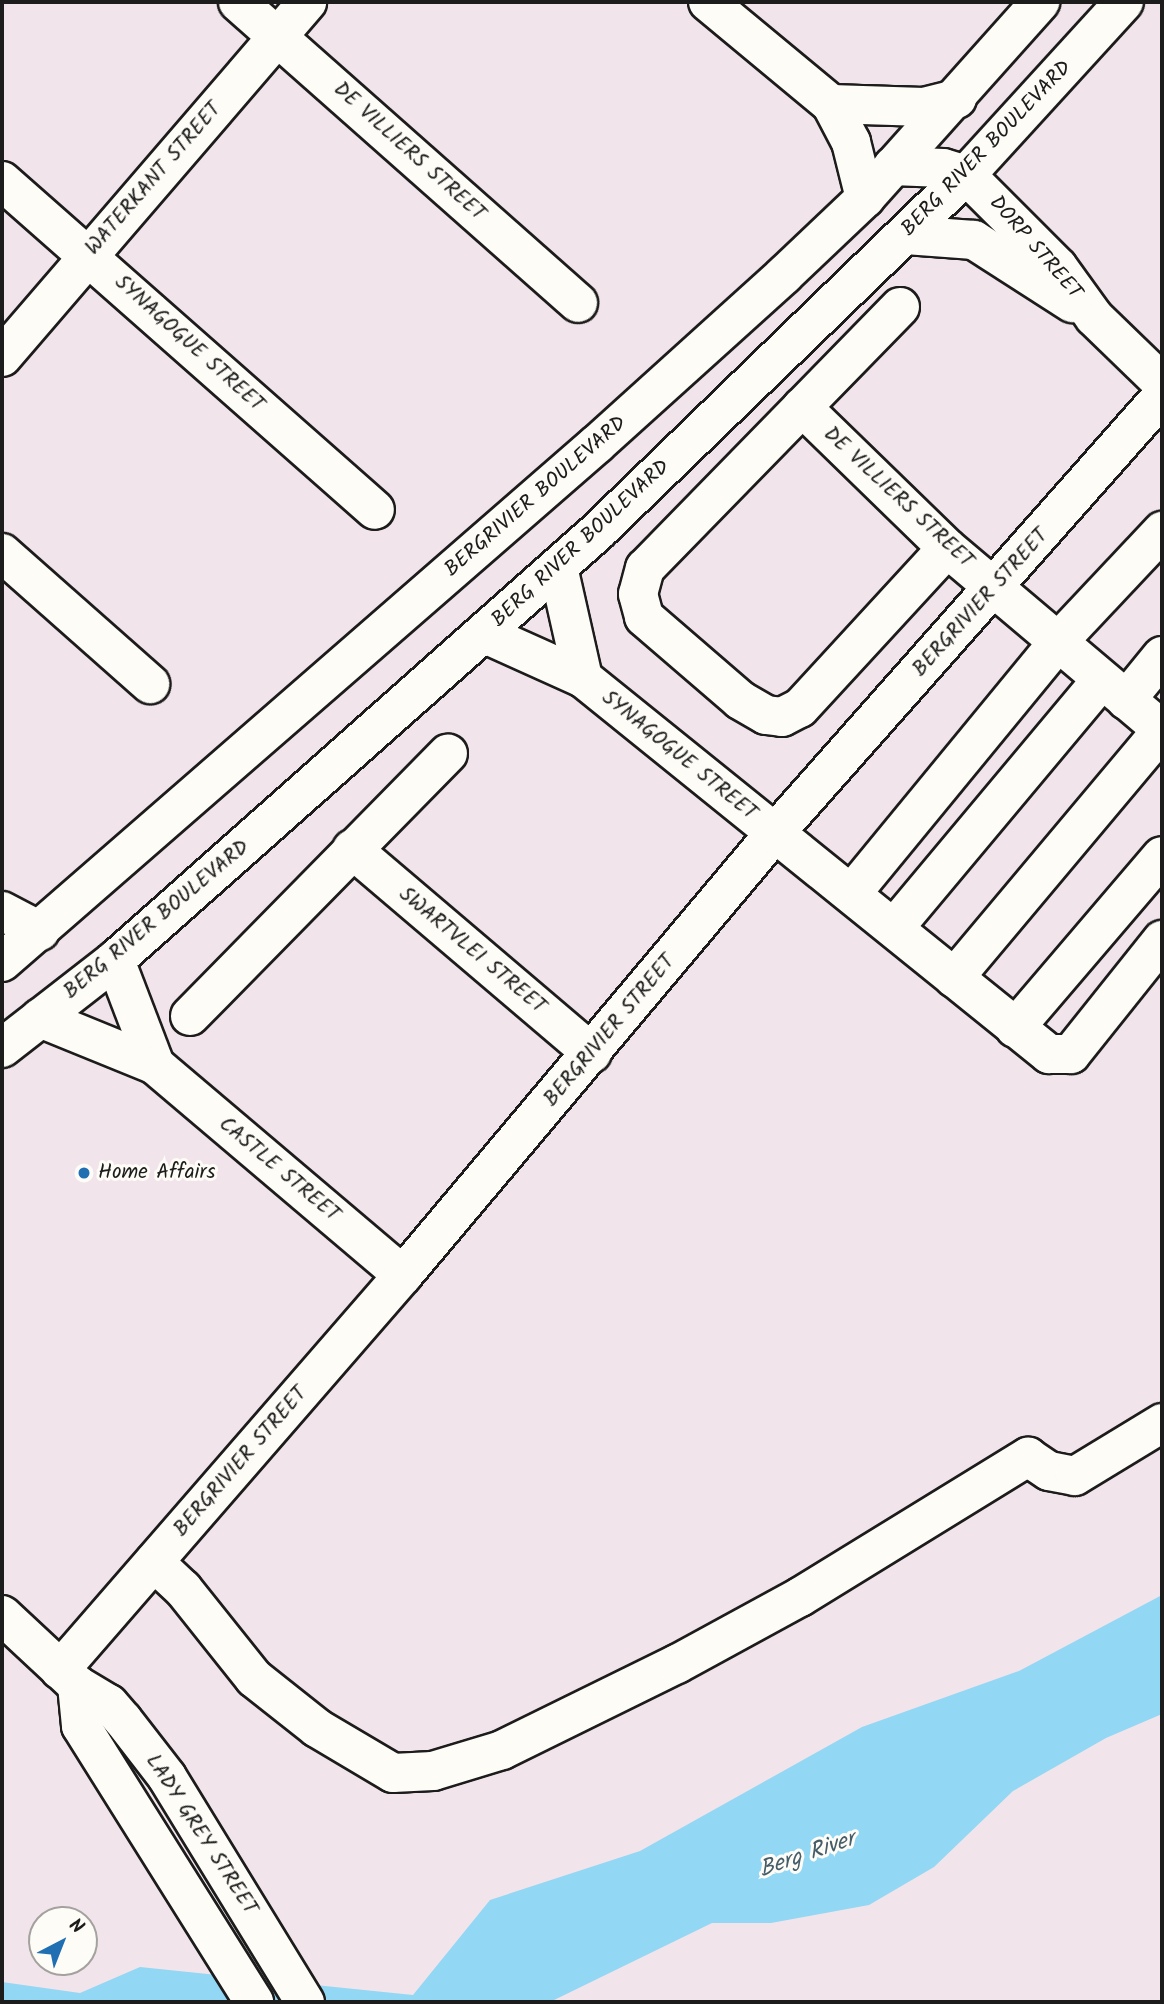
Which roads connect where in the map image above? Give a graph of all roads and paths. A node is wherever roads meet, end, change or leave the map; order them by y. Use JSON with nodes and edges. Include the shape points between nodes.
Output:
{"nodes":[{"id":1,"x":238,"y":2,"type":"edge"},
{"id":2,"x":307,"y":2,"type":"edge"},
{"id":3,"x":708,"y":2,"type":"edge"},
{"id":4,"x":1040,"y":2,"type":"edge"},
{"id":5,"x":1124,"y":2,"type":"edge"},
{"id":6,"x":278,"y":35,"type":"junction"},
{"id":7,"x":957,"y":99,"type":"junction"},
{"id":8,"x":831,"y":104,"type":"junction"},
{"id":9,"x":893,"y":166,"type":"junction"},
{"id":10,"x":967,"y":175,"type":"junction"},
{"id":11,"x":2,"y":181,"type":"edge"},
{"id":12,"x":865,"y":198,"type":"junction"},
{"id":13,"x":906,"y":234,"type":"junction"},
{"id":14,"x":89,"y":255,"type":"junction"},
{"id":15,"x":578,"y":303,"type":"dead end"},
{"id":16,"x":900,"y":307,"type":"dead end"},
{"id":17,"x":1094,"y":317,"type":"junction"},
{"id":18,"x":2,"y":357,"type":"edge"},
{"id":19,"x":1162,"y":383,"type":"edge"},
{"id":20,"x":1162,"y":396,"type":"edge"},
{"id":21,"x":802,"y":407,"type":"junction"},
{"id":22,"x":375,"y":510,"type":"dead end"},
{"id":23,"x":1162,"y":531,"type":"edge"},
{"id":24,"x":947,"y":548,"type":"junction"},
{"id":25,"x":2,"y":553,"type":"edge"},
{"id":26,"x":558,"y":567,"type":"junction"},
{"id":27,"x":996,"y":588,"type":"junction"},
{"id":28,"x":485,"y":634,"type":"junction"},
{"id":29,"x":1057,"y":643,"type":"junction"},
{"id":30,"x":1162,"y":656,"type":"edge"},
{"id":31,"x":583,"y":678,"type":"junction"},
{"id":32,"x":150,"y":684,"type":"dead end"},
{"id":33,"x":1114,"y":690,"type":"junction"},
{"id":34,"x":1162,"y":730,"type":"edge"},
{"id":35,"x":448,"y":753,"type":"dead end"},
{"id":36,"x":774,"y":834,"type":"junction"},
{"id":37,"x":352,"y":849,"type":"junction"},
{"id":38,"x":1162,"y":856,"type":"edge"},
{"id":39,"x":852,"y":893,"type":"junction"},
{"id":40,"x":2,"y":911,"type":"edge"},
{"id":41,"x":894,"y":928,"type":"junction"},
{"id":42,"x":40,"y":931,"type":"junction"},
{"id":43,"x":1162,"y":940,"type":"edge"},
{"id":44,"x":116,"y":960,"type":"junction"},
{"id":45,"x":2,"y":961,"type":"edge"},
{"id":46,"x":954,"y":978,"type":"junction"},
{"id":47,"x":190,"y":1016,"type":"dead end"},
{"id":48,"x":40,"y":1018,"type":"junction"},
{"id":49,"x":1015,"y":1028,"type":"junction"},
{"id":50,"x":2,"y":1048,"type":"edge"},
{"id":51,"x":592,"y":1053,"type":"junction"},
{"id":52,"x":155,"y":1065,"type":"junction"},
{"id":53,"x":403,"y":1275,"type":"junction"},
{"id":54,"x":1162,"y":1423,"type":"edge"},
{"id":55,"x":154,"y":1562,"type":"junction"},
{"id":56,"x":2,"y":1615,"type":"edge"},
{"id":57,"x":69,"y":1677,"type":"junction"},
{"id":58,"x":254,"y":2002,"type":"edge"},
{"id":59,"x":305,"y":2002,"type":"edge"}],
"edges":[{"from":1,"to":6,"type":"street","name":"DE VILLIERS STREET"},
{"from":2,"to":6,"type":"street","name":"WATERKANT STREET"},
{"from":3,"to":8,"type":"street"},
{"from":4,"to":7,"type":"street","name":"BERGRIVIER BOULEVARD"},
{"from":5,"to":10,"type":"street","name":"BERG RIVER BOULEVARD"},
{"from":6,"to":14,"type":"street","name":"WATERKANT STREET"},
{"from":6,"to":15,"type":"street","name":"DE VILLIERS STREET"},
{"from":7,"to":8,"type":"street","via":[[924,107]]},
{"from":7,"to":9,"type":"street","name":"BERGRIVIER BOULEVARD"},
{"from":8,"to":12,"type":"street","via":[[851,142]]},
{"from":9,"to":10,"type":"street","via":[[943,168]]},
{"from":9,"to":12,"type":"street","name":"BERGRIVIER BOULEVARD"},
{"from":10,"to":13,"type":"street","name":"BERG RIVER BOULEVARD"},
{"from":10,"to":17,"type":"street","name":"DORP STREET","via":[[1058,267]]},
{"from":11,"to":14,"type":"street","name":"SYNAGOGUE STREET"},
{"from":12,"to":42,"type":"street","name":"BERGRIVIER BOULEVARD","via":[[597,444]]},
{"from":13,"to":17,"type":"street","name":"DORP STREET","via":[[974,240]]},
{"from":13,"to":26,"type":"street","name":"BERG RIVER BOULEVARD"},
{"from":14,"to":18,"type":"street","name":"WATERKANT STREET"},
{"from":14,"to":22,"type":"street","name":"SYNAGOGUE STREET"},
{"from":16,"to":21,"type":"street"},
{"from":17,"to":19,"type":"street","name":"DORP STREET"},
{"from":20,"to":27,"type":"street","name":"BERGRIVIER STREET"},
{"from":21,"to":24,"type":"street","name":"DE VILLIERS STREET"},
{"from":21,"to":24,"type":"street","via":[[645,568],[638,594],[644,617],[740,701],[765,715],[782,717],[800,709]]},
{"from":23,"to":29,"type":"street"},
{"from":24,"to":27,"type":"street","name":"DE VILLIERS STREET"},
{"from":25,"to":32,"type":"street"},
{"from":26,"to":28,"type":"street","name":"BERG RIVER BOULEVARD"},
{"from":26,"to":31,"type":"street","name":"SYNAGOGUE STREET"},
{"from":27,"to":29,"type":"street","name":"DE VILLIERS STREET"},
{"from":27,"to":36,"type":"street","name":"BERGRIVIER STREET"},
{"from":28,"to":31,"type":"street","name":"SYNAGOGUE STREET"},
{"from":28,"to":44,"type":"street","name":"BERG RIVER BOULEVARD"},
{"from":29,"to":33,"type":"street","name":"DE VILLIERS STREET"},
{"from":29,"to":39,"type":"street"},
{"from":30,"to":33,"type":"street"},
{"from":31,"to":36,"type":"street","name":"SYNAGOGUE STREET"},
{"from":33,"to":34,"type":"street","name":"DE VILLIERS STREET"},
{"from":33,"to":41,"type":"street"},
{"from":34,"to":46,"type":"street"},
{"from":35,"to":37,"type":"street"},
{"from":36,"to":39,"type":"street","name":"SYNAGOGUE STREET"},
{"from":36,"to":51,"type":"street","name":"BERGRIVIER STREET"},
{"from":37,"to":47,"type":"street"},
{"from":37,"to":51,"type":"street","name":"SWARTVLEI STREET"},
{"from":38,"to":49,"type":"street"},
{"from":39,"to":41,"type":"street","name":"SYNAGOGUE STREET"},
{"from":40,"to":42,"type":"street"},
{"from":41,"to":46,"type":"street","name":"SYNAGOGUE STREET"},
{"from":42,"to":45,"type":"street","name":"BERGRIVIER BOULEVARD"},
{"from":43,"to":49,"type":"street","name":"SYNAGOGUE STREET","via":[[1071,1054],[1049,1054]]},
{"from":44,"to":48,"type":"street","name":"BERG RIVER BOULEVARD"},
{"from":44,"to":52,"type":"street","name":"CASTLE STREET"},
{"from":46,"to":49,"type":"street","name":"SYNAGOGUE STREET"},
{"from":48,"to":50,"type":"street","name":"BERG RIVER BOULEVARD"},
{"from":48,"to":52,"type":"street","name":"CASTLE STREET"},
{"from":51,"to":53,"type":"street","name":"BERGRIVIER STREET"},
{"from":52,"to":53,"type":"street","name":"CASTLE STREET"},
{"from":53,"to":55,"type":"street","name":"BERGRIVIER STREET"},
{"from":54,"to":55,"type":"street","via":[[1075,1476],[1049,1471],[1028,1457],[800,1597],[677,1664],[502,1750],[433,1771],[394,1773],[317,1728],[254,1678],[183,1589]]},
{"from":55,"to":57,"type":"street","name":"BERGRIVIER STREET"},
{"from":56,"to":57,"type":"street","name":"LADY GREY STREET"},
{"from":57,"to":58,"type":"street","name":"LADY GREY STREET","via":[[81,1726]]},
{"from":57,"to":59,"type":"street","name":"LADY GREY STREET","via":[[109,1704],[167,1777]]}]}
